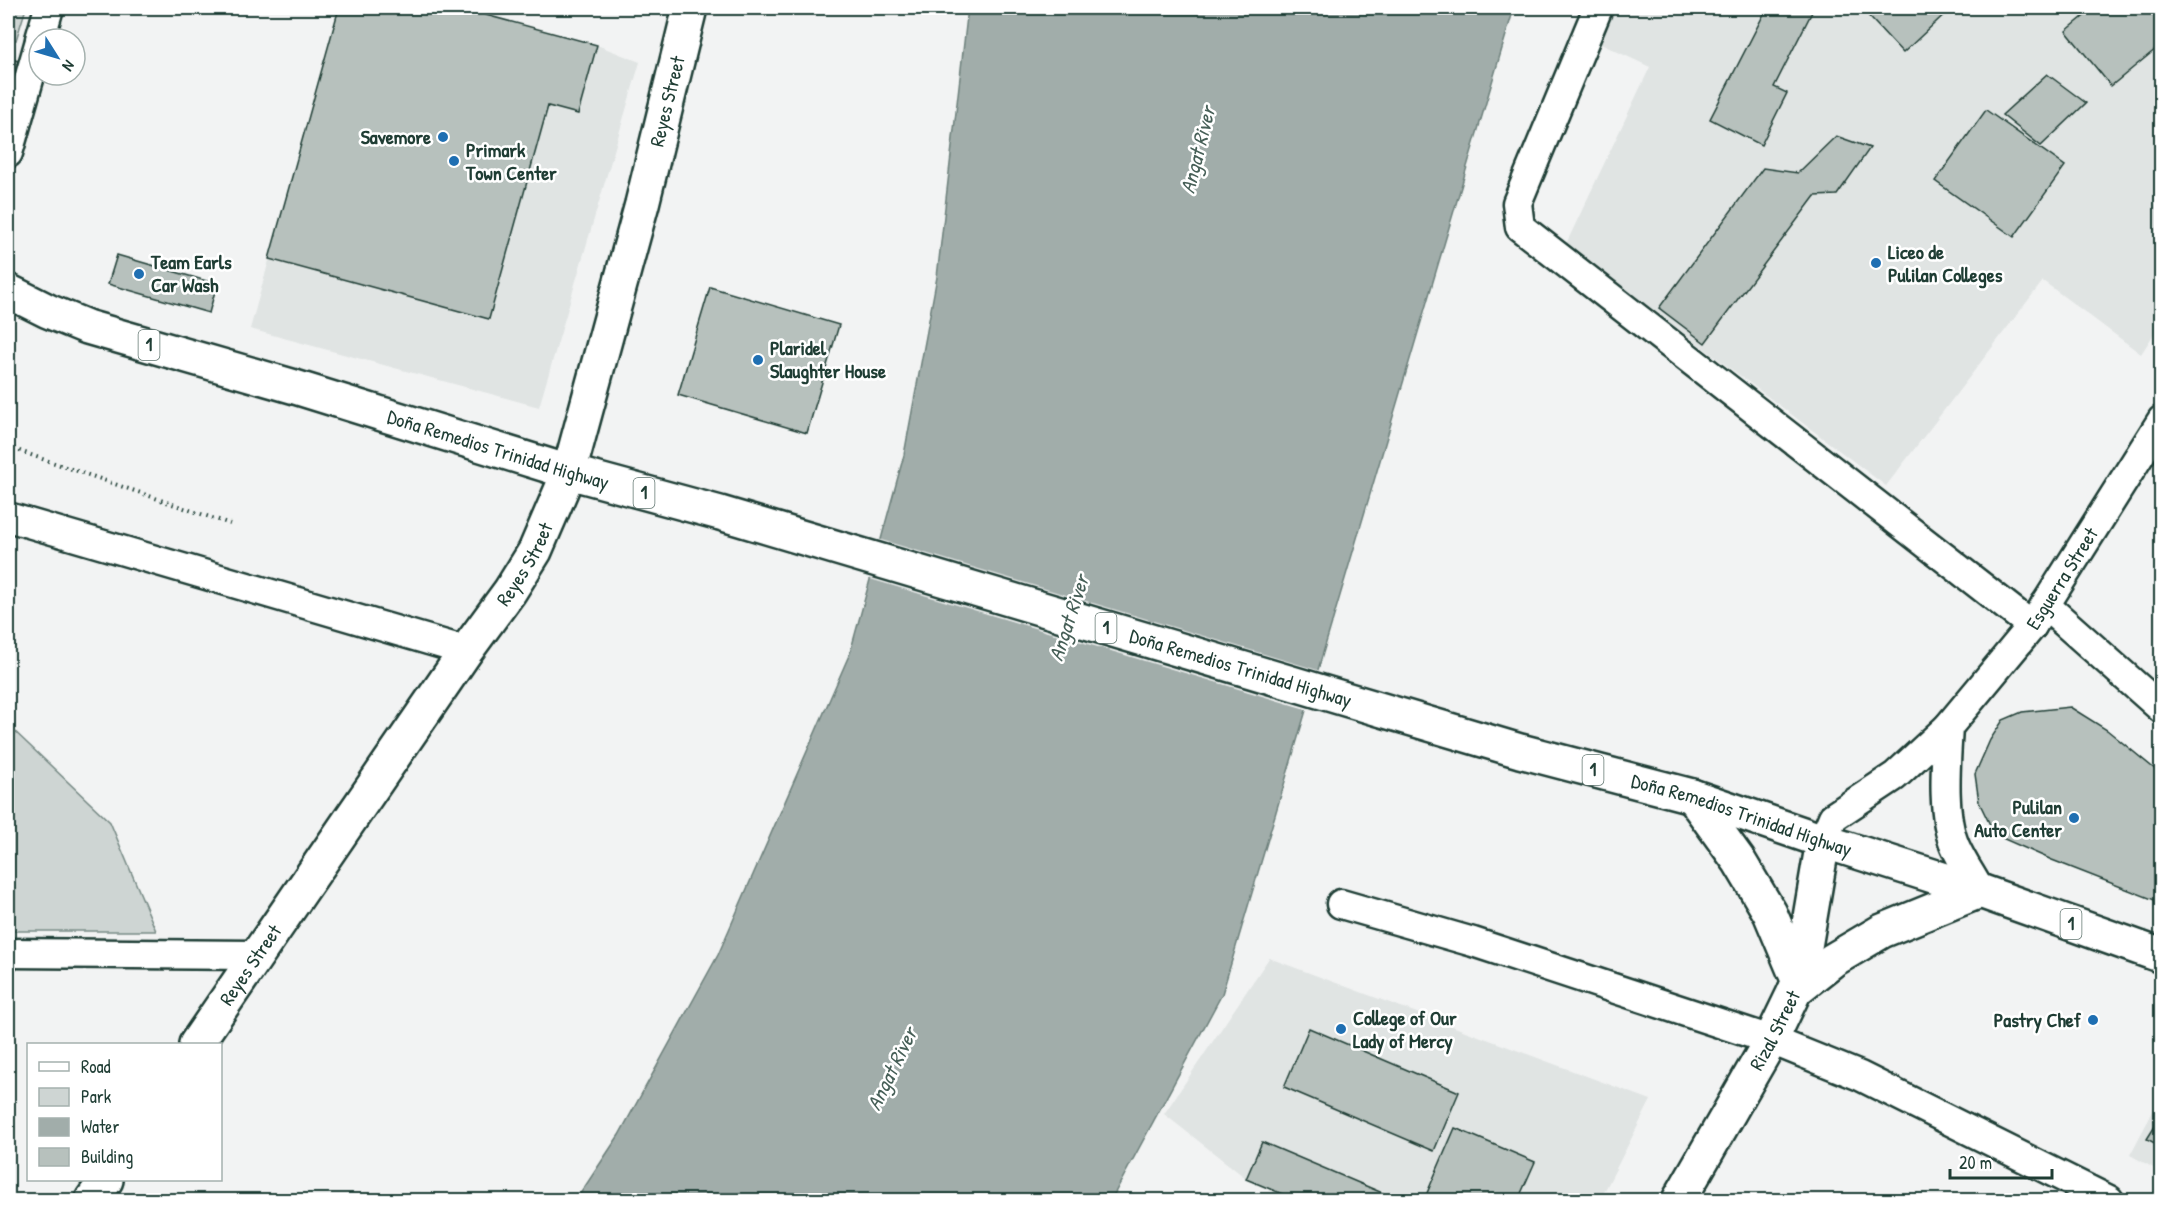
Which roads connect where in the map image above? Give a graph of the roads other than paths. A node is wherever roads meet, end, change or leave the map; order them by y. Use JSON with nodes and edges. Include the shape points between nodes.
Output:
{"nodes":[{"id":1,"x":49,"y":8,"type":"edge"},
{"id":2,"x":690,"y":8,"type":"edge"},
{"id":3,"x":1598,"y":8,"type":"edge"},
{"id":4,"x":43,"y":27,"type":"edge"},
{"id":5,"x":27,"y":86,"type":"edge"},
{"id":6,"x":8,"y":153,"type":"edge"},
{"id":7,"x":8,"y":291,"type":"edge"},
{"id":8,"x":2162,"y":420,"type":"edge"},
{"id":9,"x":569,"y":472,"type":"junction"},
{"id":10,"x":8,"y":517,"type":"edge"},
{"id":11,"x":2038,"y":616,"type":"junction"},
{"id":12,"x":466,"y":651,"type":"junction"},
{"id":13,"x":2162,"y":709,"type":"edge"},
{"id":14,"x":1948,"y":727,"type":"junction"},
{"id":15,"x":1692,"y":796,"type":"junction"},
{"id":16,"x":1823,"y":842,"type":"junction"},
{"id":17,"x":1980,"y":891,"type":"junction"},
{"id":18,"x":1341,"y":904,"type":"dead end"},
{"id":19,"x":8,"y":953,"type":"edge"},
{"id":20,"x":255,"y":955,"type":"junction"},
{"id":21,"x":2162,"y":956,"type":"edge"},
{"id":22,"x":1797,"y":986,"type":"junction"},
{"id":23,"x":1771,"y":1040,"type":"junction"},
{"id":24,"x":197,"y":1043,"type":"edge"},
{"id":25,"x":105,"y":1181,"type":"edge"},
{"id":26,"x":92,"y":1200,"type":"edge"},
{"id":27,"x":1678,"y":1200,"type":"edge"},
{"id":28,"x":2109,"y":1200,"type":"edge"}],
"edges":[{"from":1,"to":4,"type":"street"},
{"from":2,"to":9,"type":"main road","name":"Reyes Street","via":[[642,204]]},
{"from":3,"to":11,"type":"street","via":[[1517,202],[1520,227]]},
{"from":5,"to":6,"type":"street"},
{"from":7,"to":9,"type":"main road","name":"Doña Remedios Trinidad Highway","number":"1","via":[[87,327]]},
{"from":8,"to":11,"type":"street","name":"Esguerra Street"},
{"from":9,"to":12,"type":"main road","name":"Reyes Street","via":[[535,551]]},
{"from":9,"to":15,"type":"main road","name":"Doña Remedios Trinidad Highway","number":"1","via":[[720,513],[1493,743]]},
{"from":10,"to":12,"type":"street"},
{"from":11,"to":13,"type":"street"},
{"from":11,"to":14,"type":"street","name":"Esguerra Street"},
{"from":12,"to":20,"type":"main road","name":"Reyes Street"},
{"from":14,"to":16,"type":"street","name":"Esguerra Street","via":[[1895,776],[1833,817]]},
{"from":14,"to":17,"type":"street","via":[[1948,816],[1954,845]]},
{"from":15,"to":16,"type":"main road","name":"Doña Remedios Trinidad Highway","number":"1"},
{"from":15,"to":22,"type":"main road","via":[[1739,861],[1770,913]]},
{"from":16,"to":17,"type":"main road","name":"Doña Remedios Trinidad Highway","number":"1"},
{"from":16,"to":22,"type":"main road","name":"Rizal Street"},
{"from":17,"to":21,"type":"main road","name":"Doña Remedios Trinidad Highway","number":"1"},
{"from":17,"to":22,"type":"main road","via":[[1882,931]]},
{"from":18,"to":23,"type":"street","via":[[1473,942]]},
{"from":19,"to":20,"type":"street"},
{"from":20,"to":24,"type":"main road","name":"Reyes Street"},
{"from":22,"to":23,"type":"main road","name":"Rizal Street"},
{"from":23,"to":27,"type":"main road","name":"Rizal Street"},
{"from":23,"to":28,"type":"street","via":[[1860,1076]]},
{"from":25,"to":26,"type":"main road"}]}
